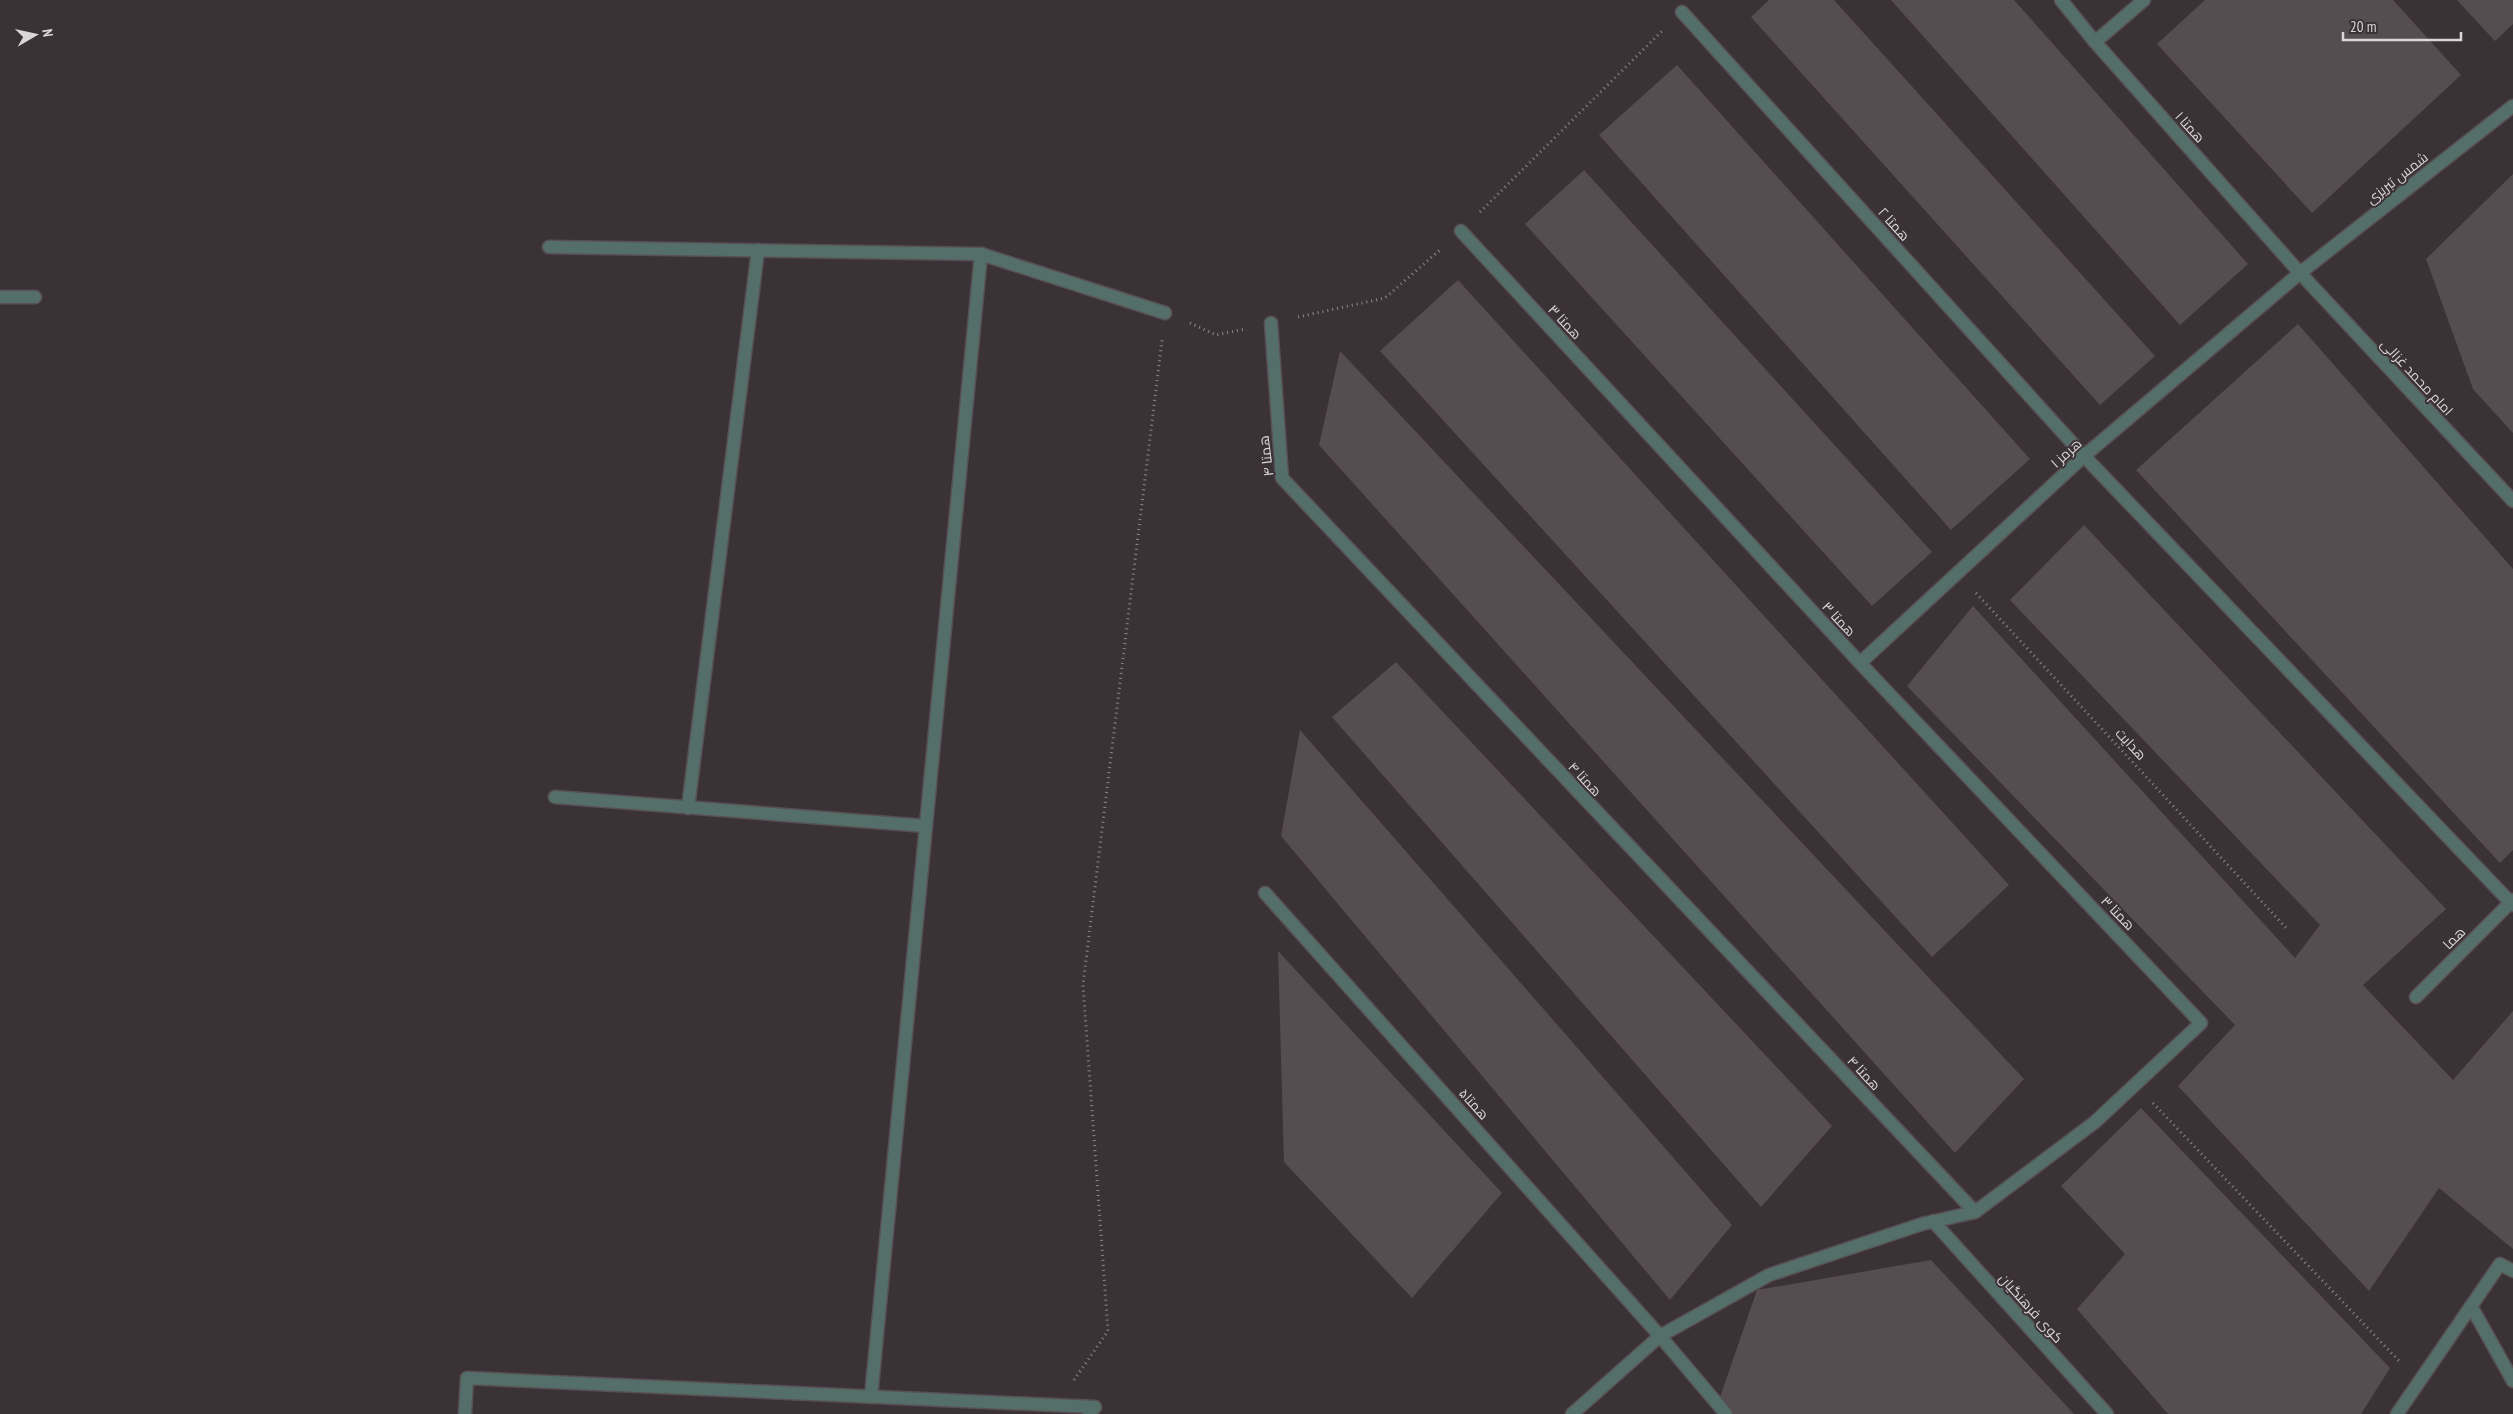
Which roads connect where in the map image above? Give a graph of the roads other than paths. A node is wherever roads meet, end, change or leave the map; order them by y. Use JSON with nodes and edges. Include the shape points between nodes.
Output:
{"nodes":[{"id":1,"x":2061,"y":0,"type":"edge"},
{"id":2,"x":2144,"y":0,"type":"edge"},
{"id":3,"x":1682,"y":12,"type":"dead end"},
{"id":4,"x":2095,"y":42,"type":"junction"},
{"id":5,"x":2513,"y":106,"type":"edge"},
{"id":6,"x":1460,"y":231,"type":"dead end"},
{"id":7,"x":549,"y":247,"type":"dead end"},
{"id":8,"x":758,"y":250,"type":"junction"},
{"id":9,"x":981,"y":254,"type":"junction"},
{"id":10,"x":2300,"y":273,"type":"junction"},
{"id":11,"x":0,"y":297,"type":"edge"},
{"id":12,"x":35,"y":297,"type":"dead end"},
{"id":13,"x":1165,"y":313,"type":"road end"},
{"id":14,"x":1271,"y":323,"type":"dead end"},
{"id":15,"x":2084,"y":456,"type":"junction"},
{"id":16,"x":2513,"y":501,"type":"edge"},
{"id":17,"x":1860,"y":663,"type":"junction"},
{"id":18,"x":554,"y":797,"type":"dead end"},
{"id":19,"x":688,"y":808,"type":"junction"},
{"id":20,"x":926,"y":826,"type":"junction"},
{"id":21,"x":1265,"y":893,"type":"dead end"},
{"id":22,"x":2512,"y":902,"type":"edge"},
{"id":23,"x":2416,"y":997,"type":"dead end"},
{"id":24,"x":1975,"y":1212,"type":"junction"},
{"id":25,"x":1933,"y":1221,"type":"junction"},
{"id":26,"x":2513,"y":1271,"type":"edge"},
{"id":27,"x":2471,"y":1306,"type":"junction"},
{"id":28,"x":1660,"y":1336,"type":"junction"},
{"id":29,"x":2513,"y":1381,"type":"edge"},
{"id":30,"x":871,"y":1397,"type":"junction"},
{"id":31,"x":465,"y":1414,"type":"edge"},
{"id":32,"x":1089,"y":1414,"type":"edge"},
{"id":33,"x":1572,"y":1414,"type":"edge"},
{"id":34,"x":1726,"y":1414,"type":"edge"},
{"id":35,"x":2107,"y":1414,"type":"edge"},
{"id":36,"x":2397,"y":1414,"type":"edge"}],
"edges":[{"from":1,"to":4,"type":"street","name":"همتا ۱"},
{"from":2,"to":4,"type":"street"},
{"from":3,"to":15,"type":"street","name":"همتا ۲"},
{"from":4,"to":10,"type":"street","name":"همتا ۱"},
{"from":5,"to":10,"type":"street","name":"شمس تبریزی"},
{"from":6,"to":17,"type":"street","name":"همتا ۳"},
{"from":7,"to":8,"type":"street"},
{"from":8,"to":9,"type":"street"},
{"from":8,"to":19,"type":"street"},
{"from":9,"to":13,"type":"street"},
{"from":9,"to":20,"type":"street"},
{"from":10,"to":15,"type":"street","name":"هرمز ۱"},
{"from":10,"to":16,"type":"street","name":"امام محمد غزالی"},
{"from":11,"to":12,"type":"street"},
{"from":14,"to":24,"type":"street","name":"همتا ۴","via":[[1282,478]]},
{"from":15,"to":17,"type":"street","name":"هرمز ۱"},
{"from":15,"to":22,"type":"street","name":"همتا ۲"},
{"from":17,"to":24,"type":"street","name":"همتا ۳","via":[[2202,1023],[2095,1122]]},
{"from":18,"to":19,"type":"street"},
{"from":19,"to":20,"type":"street"},
{"from":20,"to":30,"type":"street"},
{"from":21,"to":28,"type":"street","name":"همتا۵"},
{"from":22,"to":23,"type":"street","name":"هما"},
{"from":24,"to":25,"type":"street"},
{"from":25,"to":28,"type":"street","via":[[1769,1275]]},
{"from":25,"to":35,"type":"street","name":"کوی فرهنگیان"},
{"from":26,"to":27,"type":"street","via":[[2500,1264]]},
{"from":27,"to":29,"type":"street"},
{"from":27,"to":36,"type":"street"},
{"from":28,"to":33,"type":"street"},
{"from":28,"to":34,"type":"street","name":"همتا۵"},
{"from":30,"to":31,"type":"street","via":[[467,1378]]},
{"from":30,"to":32,"type":"street","via":[[1095,1407]]}]}
